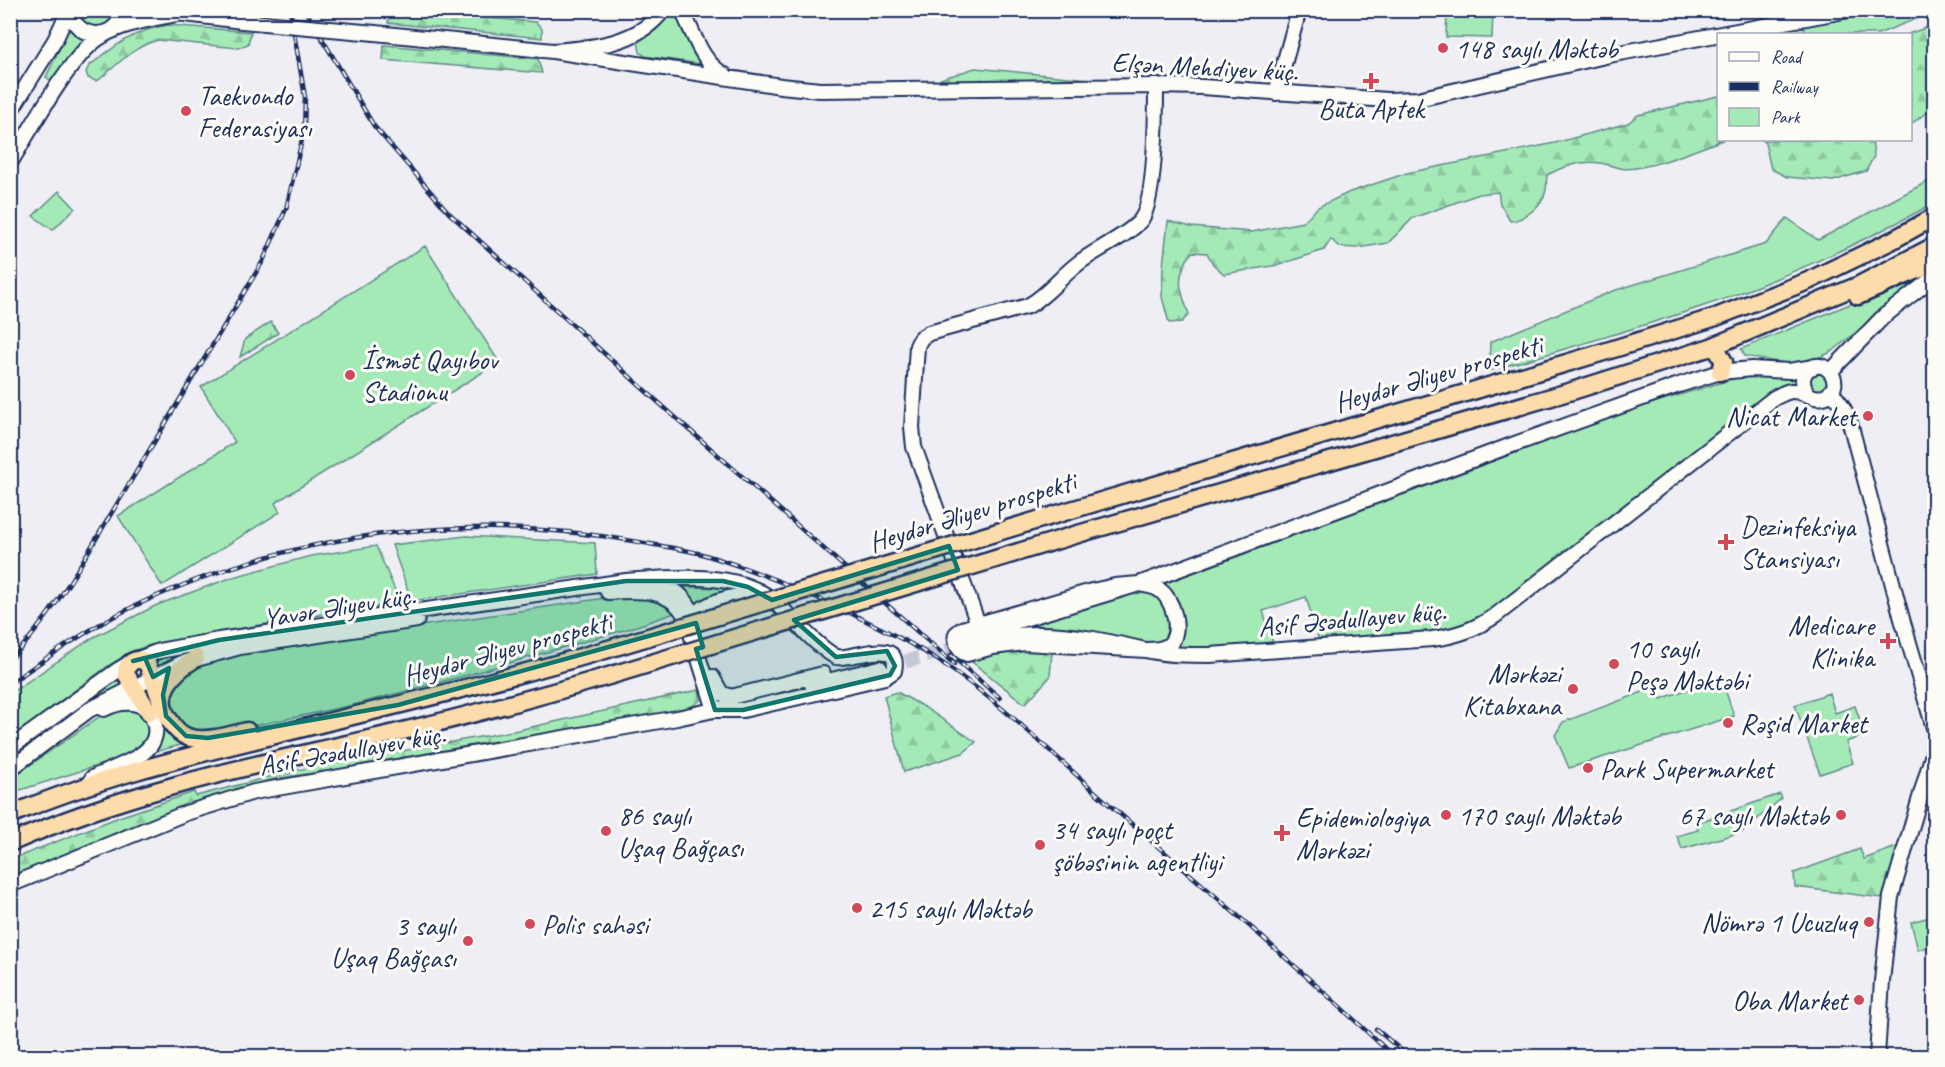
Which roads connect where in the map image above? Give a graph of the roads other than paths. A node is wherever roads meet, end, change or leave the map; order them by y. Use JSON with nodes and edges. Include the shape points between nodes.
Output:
{"nodes":[{"id":1,"x":70,"y":10,"type":"edge"},
{"id":2,"x":123,"y":10,"type":"edge"},
{"id":3,"x":663,"y":10,"type":"edge"},
{"id":4,"x":682,"y":10,"type":"edge"},
{"id":5,"x":1299,"y":10,"type":"edge"},
{"id":6,"x":1849,"y":10,"type":"edge"},
{"id":7,"x":170,"y":12,"type":"edge"},
{"id":8,"x":107,"y":33,"type":"junction"},
{"id":9,"x":1726,"y":33,"type":"edge"},
{"id":10,"x":1717,"y":35,"type":"edge"},
{"id":11,"x":553,"y":51,"type":"junction"},
{"id":12,"x":34,"y":76,"type":"junction"},
{"id":13,"x":735,"y":79,"type":"junction"},
{"id":14,"x":1156,"y":86,"type":"junction"},
{"id":15,"x":55,"y":90,"type":"junction"},
{"id":16,"x":1276,"y":93,"type":"junction"},
{"id":17,"x":10,"y":112,"type":"edge"},
{"id":18,"x":10,"y":162,"type":"edge"},
{"id":19,"x":1935,"y":217,"type":"edge"},
{"id":20,"x":1935,"y":246,"type":"edge"},
{"id":21,"x":1935,"y":262,"type":"edge"},
{"id":22,"x":1935,"y":277,"type":"edge"},
{"id":23,"x":1715,"y":346,"type":"junction"},
{"id":24,"x":1816,"y":366,"type":"junction"},
{"id":25,"x":1831,"y":371,"type":"junction"},
{"id":26,"x":1720,"y":372,"type":"junction"},
{"id":27,"x":1831,"y":391,"type":"junction"},
{"id":28,"x":1809,"y":394,"type":"junction"},
{"id":29,"x":640,"y":580,"type":"junction"},
{"id":30,"x":1139,"y":584,"type":"junction"},
{"id":31,"x":765,"y":595,"type":"junction"},
{"id":32,"x":691,"y":622,"type":"junction"},
{"id":33,"x":978,"y":624,"type":"junction"},
{"id":34,"x":1146,"y":650,"type":"junction"},
{"id":35,"x":196,"y":658,"type":"junction"},
{"id":36,"x":133,"y":661,"type":"junction"},
{"id":37,"x":153,"y":677,"type":"junction"},
{"id":38,"x":133,"y":688,"type":"junction"},
{"id":39,"x":398,"y":705,"type":"junction"},
{"id":40,"x":156,"y":710,"type":"junction"},
{"id":41,"x":715,"y":710,"type":"junction"},
{"id":42,"x":1935,"y":728,"type":"edge"},
{"id":43,"x":51,"y":740,"type":"junction"},
{"id":44,"x":10,"y":748,"type":"edge"},
{"id":45,"x":1935,"y":750,"type":"edge"},
{"id":46,"x":10,"y":769,"type":"edge"},
{"id":47,"x":13,"y":814,"type":"edge"},
{"id":48,"x":13,"y":842,"type":"edge"},
{"id":49,"x":10,"y":885,"type":"edge"},
{"id":50,"x":1877,"y":1056,"type":"edge"}],
"edges":[{"from":1,"to":8,"type":"main road","via":[[81,30],[94,35]]},
{"from":1,"to":12,"type":"main road"},
{"from":2,"to":8,"type":"main road","via":[[120,22]]},
{"from":3,"to":11,"type":"main road","via":[[653,22],[629,36],[604,45]]},
{"from":4,"to":13,"type":"main road","via":[[710,63]]},
{"from":5,"to":16,"type":"main road"},
{"from":6,"to":9,"type":"main road","name":"Elşən Mehdiyev küç."},
{"from":7,"to":8,"type":"main road"},
{"from":7,"to":11,"type":"main road","bridge":true},
{"from":8,"to":15,"type":"main road","via":[[89,45]]},
{"from":10,"to":16,"type":"main road","name":"Elşən Mehdiyev küç.","via":[[1418,99]]},
{"from":11,"to":13,"type":"main road","name":"Elşən Mehdiyev küç."},
{"from":12,"to":15,"type":"main road"},
{"from":12,"to":17,"type":"main road"},
{"from":13,"to":14,"type":"main road","name":"Elşən Mehdiyev küç.","via":[[820,90]]},
{"from":14,"to":16,"type":"main road","name":"Elşən Mehdiyev küç."},
{"from":14,"to":33,"type":"main road","via":[[1152,172],[1148,204],[1140,221],[1080,262],[1028,306],[929,333],[917,346],[914,447]]},
{"from":15,"to":18,"type":"main road"},
{"from":19,"to":39,"type":"highway","name":"Heydər Əliyev prospekti","bridge":true,"via":[[1808,281],[1716,317],[605,650]]},
{"from":20,"to":23,"type":"highway","name":"Heydər Əliyev prospekti","via":[[1857,286]]},
{"from":21,"to":23,"type":"highway","via":[[1854,298]]},
{"from":22,"to":25,"type":"main road","via":[[1883,317]]},
{"from":23,"to":26,"type":"highway","via":[[1724,362]]},
{"from":23,"to":48,"type":"highway","name":"Heydər Əliyev prospekti","bridge":true,"via":[[612,675],[178,785]]},
{"from":24,"to":25,"type":"main road"},
{"from":24,"to":26,"type":"main road","name":"Asif Əsədullayev küç.","via":[[1789,371]]},
{"from":24,"to":28,"type":"main road","via":[[1804,376],[1803,386]]},
{"from":25,"to":27,"type":"main road"},
{"from":26,"to":30,"type":"main road","name":"Asif Əsədullayev küç."},
{"from":27,"to":28,"type":"main road","via":[[1818,398]]},
{"from":27,"to":42,"type":"main road","via":[[1849,418]]},
{"from":28,"to":34,"type":"main road","name":"Asif Əsədullayev küç.","via":[[1784,393],[1763,405],[1472,630],[1432,639],[1239,654]]},
{"from":29,"to":31,"type":"main road","name":"Yavər Əliyev küç.","via":[[713,580],[744,585]]},
{"from":29,"to":32,"type":"main road","via":[[674,590],[688,604]]},
{"from":29,"to":36,"type":"main road","name":"Yavər Əliyev küç.","via":[[219,639],[159,651]]},
{"from":30,"to":33,"type":"main road","via":[[1092,591]]},
{"from":30,"to":34,"type":"main road","via":[[1163,592],[1174,618],[1170,644]]},
{"from":30,"to":34,"type":"main road","name":"Asif Əsədullayev küç.","via":[[965,641],[1040,634],[1104,640]]},
{"from":31,"to":32,"type":"main road","via":[[726,599],[699,609]]},
{"from":31,"to":41,"type":"main road","name":"Yavər Əliyev küç.","via":[[831,654],[842,658],[886,651],[894,662],[894,671],[878,679],[757,708]]},
{"from":32,"to":35,"type":"main road","name":"Yavər Əliyev küç.","via":[[666,597],[646,591],[622,591],[240,647]]},
{"from":32,"to":41,"type":"main road"},
{"from":32,"to":41,"type":"main road","via":[[714,683],[726,696],[879,664]]},
{"from":33,"to":34,"type":"main road","via":[[956,634],[964,654],[1025,643]]},
{"from":35,"to":37,"type":"main road","name":"Yavər Əliyev küç."},
{"from":35,"to":40,"type":"highway","via":[[167,682]]},
{"from":36,"to":37,"type":"highway","via":[[145,661]]},
{"from":36,"to":38,"type":"highway","via":[[125,671]]},
{"from":36,"to":44,"type":"main road","name":"Yavər Əliyev küç."},
{"from":37,"to":38,"type":"main road","name":"Yavər Əliyev küç."},
{"from":37,"to":40,"type":"highway"},
{"from":38,"to":40,"type":"highway"},
{"from":38,"to":43,"type":"main road","name":"Yavər Əliyev küç.","via":[[89,710]]},
{"from":39,"to":40,"type":"highway","via":[[201,739],[179,732]]},
{"from":39,"to":47,"type":"highway","name":"Heydər Əliyev prospekti","via":[[165,763]]},
{"from":40,"to":43,"type":"main road","via":[[136,703],[118,704]]},
{"from":40,"to":47,"type":"main road","via":[[156,732],[147,750]]},
{"from":41,"to":49,"type":"main road","name":"Asif Əsədullayev küç.","via":[[245,795],[186,813]]},
{"from":43,"to":46,"type":"main road","name":"Yavər Əliyev küç."},
{"from":45,"to":50,"type":"main road","via":[[1891,897]]}]}
